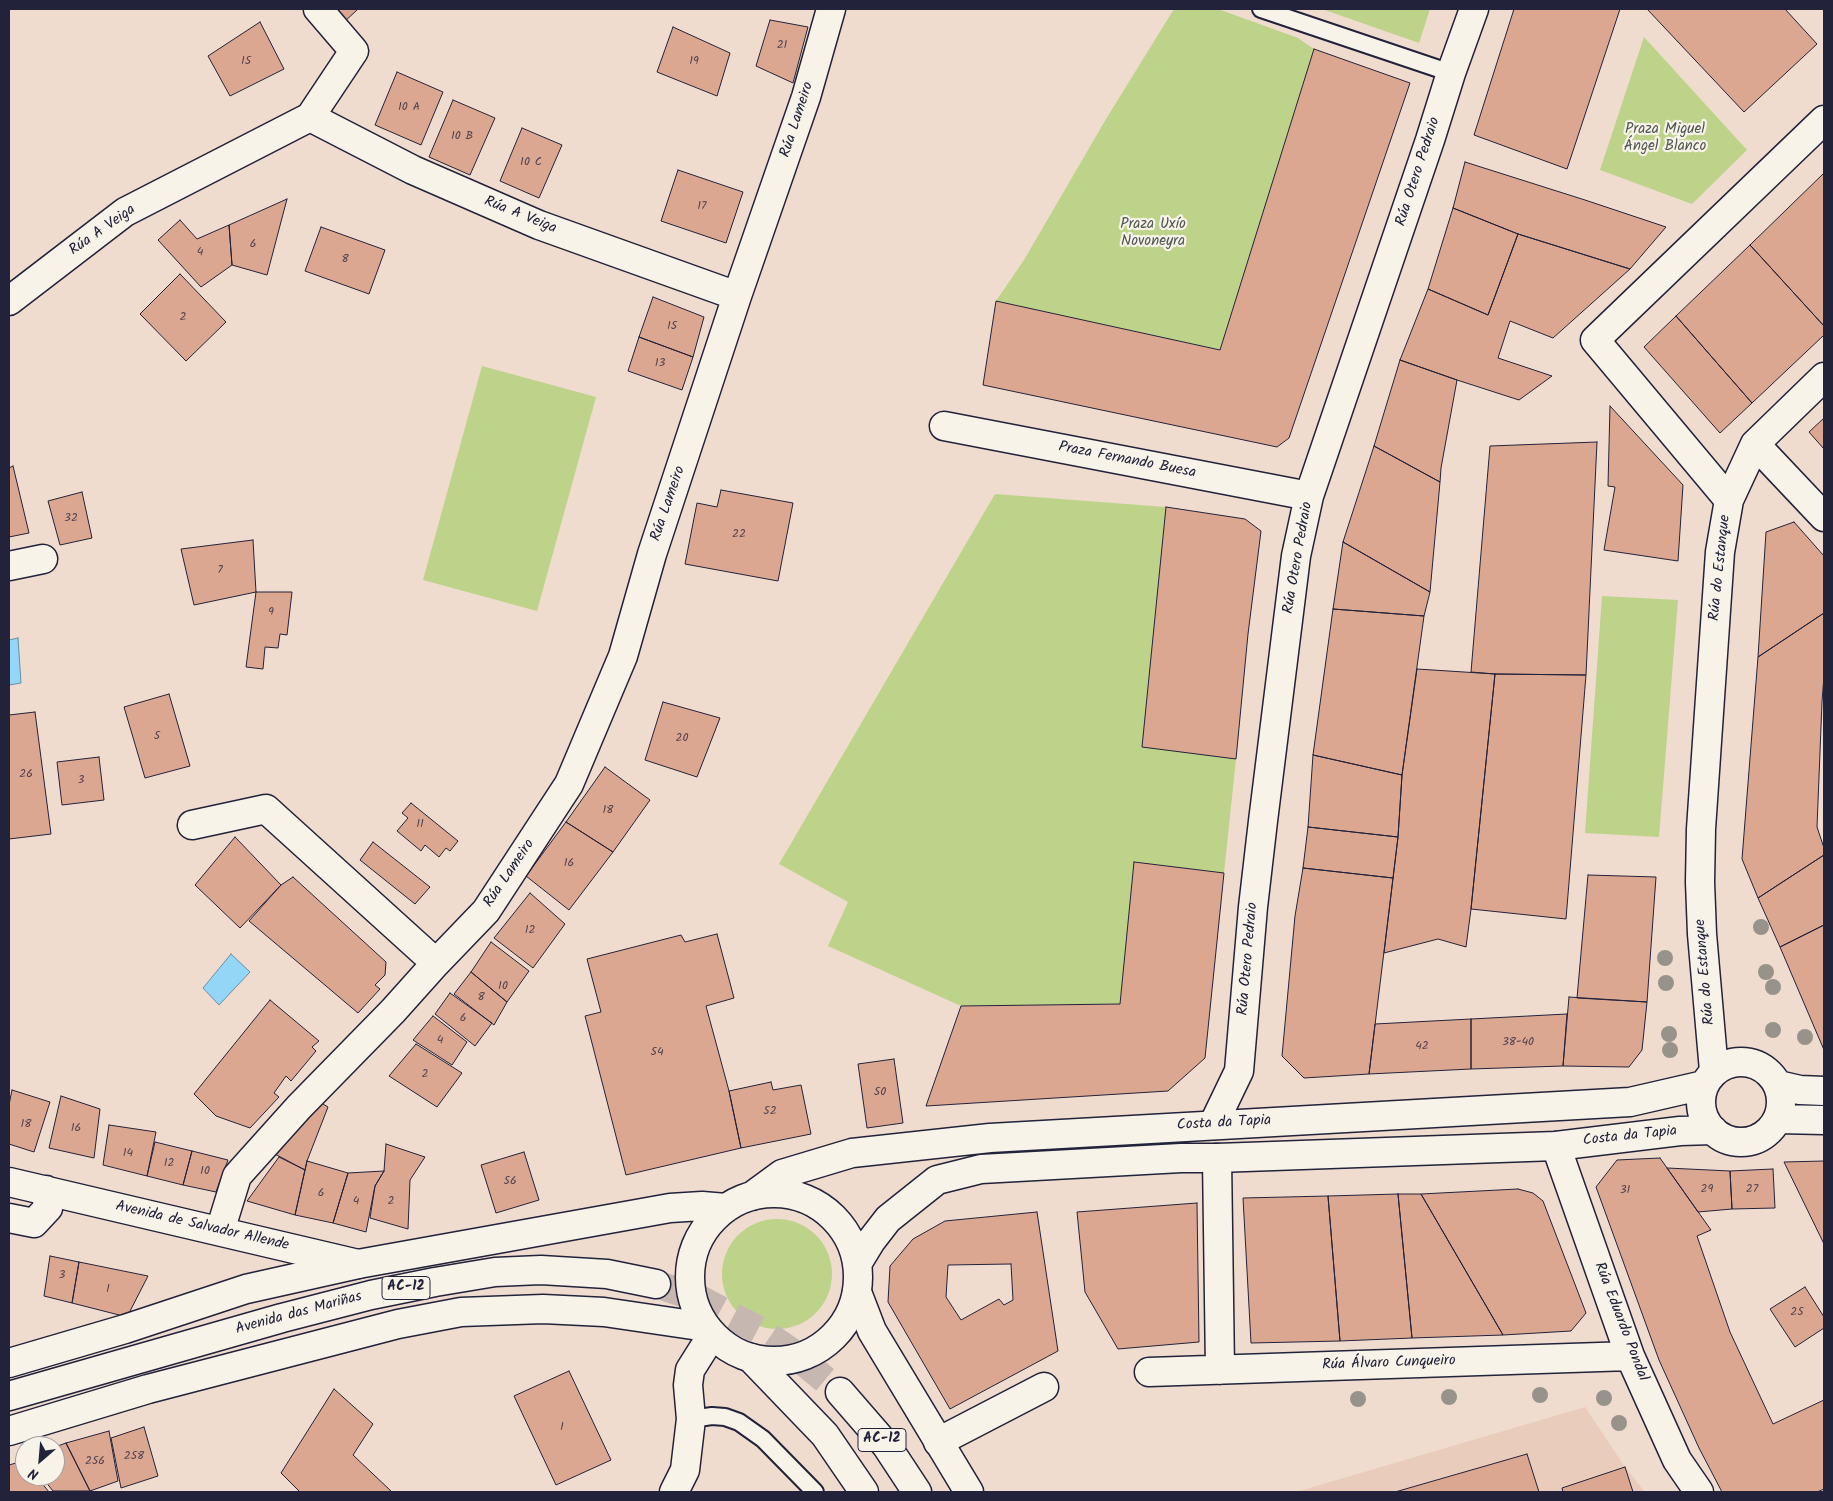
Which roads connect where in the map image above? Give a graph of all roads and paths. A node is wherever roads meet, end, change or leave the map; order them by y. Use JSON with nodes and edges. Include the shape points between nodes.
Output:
{"nodes":[{"id":1,"x":318,"y":9,"type":"edge"},
{"id":2,"x":831,"y":9,"type":"edge"},
{"id":3,"x":1261,"y":9,"type":"edge"},
{"id":4,"x":1474,"y":9,"type":"edge"},
{"id":5,"x":1451,"y":73,"type":"junction"},
{"id":6,"x":310,"y":117,"type":"junction"},
{"id":7,"x":1824,"y":120,"type":"edge"},
{"id":8,"x":737,"y":296,"type":"junction"},
{"id":9,"x":9,"y":301,"type":"edge"},
{"id":10,"x":1824,"y":377,"type":"edge"},
{"id":11,"x":944,"y":426,"type":"dead end"},
{"id":12,"x":1755,"y":444,"type":"junction"},
{"id":13,"x":1309,"y":496,"type":"junction"},
{"id":14,"x":1729,"y":500,"type":"junction"},
{"id":15,"x":1824,"y":517,"type":"edge"},
{"id":16,"x":42,"y":559,"type":"dead end"},
{"id":17,"x":9,"y":566,"type":"edge"},
{"id":18,"x":192,"y":826,"type":"dead end"},
{"id":19,"x":436,"y":963,"type":"junction"},
{"id":20,"x":1709,"y":1078,"type":"junction"},
{"id":21,"x":1778,"y":1085,"type":"junction"},
{"id":22,"x":1824,"y":1091,"type":"edge"},
{"id":23,"x":1630,"y":1102,"type":"junction"},
{"id":24,"x":1778,"y":1119,"type":"junction"},
{"id":25,"x":1824,"y":1120,"type":"edge"},
{"id":26,"x":1213,"y":1125,"type":"junction"},
{"id":27,"x":1713,"y":1130,"type":"junction"},
{"id":28,"x":1556,"y":1146,"type":"junction"},
{"id":29,"x":1217,"y":1158,"type":"junction"},
{"id":30,"x":9,"y":1182,"type":"edge"},
{"id":31,"x":46,"y":1190,"type":"junction"},
{"id":32,"x":752,"y":1196,"type":"junction"},
{"id":33,"x":726,"y":1208,"type":"junction"},
{"id":34,"x":9,"y":1218,"type":"edge"},
{"id":35,"x":220,"y":1231,"type":"junction"},
{"id":36,"x":358,"y":1264,"type":"junction"},
{"id":37,"x":857,"y":1264,"type":"junction"},
{"id":38,"x":656,"y":1284,"type":"tunnel mouth"},
{"id":39,"x":857,"y":1292,"type":"junction"},
{"id":40,"x":709,"y":1331,"type":"junction"},
{"id":41,"x":1630,"y":1356,"type":"junction"},
{"id":42,"x":752,"y":1358,"type":"junction"},
{"id":43,"x":9,"y":1363,"type":"edge"},
{"id":44,"x":1220,"y":1370,"type":"junction"},
{"id":45,"x":1149,"y":1372,"type":"dead end"},
{"id":46,"x":1044,"y":1387,"type":"dead end"},
{"id":47,"x":840,"y":1392,"type":"tunnel mouth"},
{"id":48,"x":9,"y":1396,"type":"edge"},
{"id":49,"x":691,"y":1419,"type":"junction"},
{"id":50,"x":9,"y":1431,"type":"edge"},
{"id":51,"x":938,"y":1442,"type":"junction"},
{"id":52,"x":674,"y":1492,"type":"edge"},
{"id":53,"x":815,"y":1492,"type":"edge"},
{"id":54,"x":864,"y":1492,"type":"edge"},
{"id":55,"x":917,"y":1492,"type":"edge"},
{"id":56,"x":969,"y":1492,"type":"edge"},
{"id":57,"x":1699,"y":1492,"type":"edge"}],
"edges":[{"from":1,"to":6,"type":"main road","name":"Rúa A Veiga","via":[[354,51]]},
{"from":2,"to":8,"type":"main road","name":"Rúa Lameiro","via":[[806,97]]},
{"from":3,"to":5,"type":"lane"},
{"from":4,"to":5,"type":"main road","name":"Rúa Otero Pedraio"},
{"from":5,"to":13,"type":"main road","name":"Rúa Otero Pedraio"},
{"from":6,"to":8,"type":"main road","name":"Rúa A Veiga","via":[[413,170],[538,224]]},
{"from":6,"to":9,"type":"main road","name":"Rúa A Veiga","via":[[125,212]]},
{"from":7,"to":14,"type":"main road","name":"Rúa do Estanque","via":[[1595,340]]},
{"from":8,"to":19,"type":"main road","name":"Rúa Lameiro","via":[[652,554],[623,656],[570,784],[486,911]]},
{"from":10,"to":12,"type":"main road"},
{"from":11,"to":13,"type":"main road","name":"Praza Fernando Buesa"},
{"from":12,"to":14,"type":"main road"},
{"from":12,"to":15,"type":"main road"},
{"from":13,"to":26,"type":"main road","name":"Rúa Otero Pedraio","via":[[1296,556],[1262,831],[1238,1071]]},
{"from":14,"to":20,"type":"main road","name":"Rúa do Estanque","via":[[1720,552],[1701,830]]},
{"from":16,"to":17,"type":"main road"},
{"from":18,"to":19,"type":"main road","via":[[266,809]]},
{"from":19,"to":35,"type":"main road","name":"Rúa Lameiro","via":[[237,1176]]},
{"from":20,"to":21,"type":"main road","via":[[1728,1064],[1752,1063],[1774,1077]]},
{"from":20,"to":23,"type":"main road","name":"Costa da Tapia"},
{"from":20,"to":27,"type":"main road","via":[[1701,1099],[1703,1114]]},
{"from":21,"to":22,"type":"main road"},
{"from":21,"to":24,"type":"main road","via":[[1782,1099]]},
{"from":23,"to":26,"type":"main road","name":"Costa da Tapia"},
{"from":23,"to":28,"type":"main road","via":[[1574,1124]]},
{"from":24,"to":25,"type":"main road"},
{"from":24,"to":27,"type":"main road","via":[[1763,1136],[1753,1141],[1726,1140]]},
{"from":26,"to":32,"type":"main road","name":"Costa da Tapia","via":[[990,1138],[852,1153],[782,1174]]},
{"from":27,"to":28,"type":"main road","name":"Costa da Tapia"},
{"from":28,"to":29,"type":"main road","name":"Costa da Tapia"},
{"from":28,"to":41,"type":"main road","name":"Rúa Eduardo Pondal"},
{"from":29,"to":37,"type":"main road","name":"Costa da Tapia","via":[[981,1169],[937,1180],[888,1219]]},
{"from":29,"to":44,"type":"main road"},
{"from":30,"to":31,"type":"main road","name":"Avenida de Salvador Allende"},
{"from":31,"to":34,"type":"main road","via":[[48,1208],[34,1223]]},
{"from":31,"to":35,"type":"main road","name":"Avenida de Salvador Allende"},
{"from":32,"to":33,"type":"main road"},
{"from":32,"to":37,"type":"main road","via":[[776,1193],[799,1197],[820,1207],[838,1222],[850,1242]]},
{"from":33,"to":36,"type":"main road","via":[[670,1208]]},
{"from":33,"to":40,"type":"main road","via":[[709,1223],[697,1242],[691,1264],[690,1286],[696,1307]]},
{"from":35,"to":36,"type":"main road","name":"Avenida de Salvador Allende"},
{"from":36,"to":43,"type":"main road","via":[[246,1289]]},
{"from":37,"to":39,"type":"main road"},
{"from":38,"to":48,"type":"main road","name":"Avenida das Mariñas","number":"AC-12","via":[[606,1274],[541,1270],[494,1272],[434,1282],[282,1318]]},
{"from":39,"to":42,"type":"main road","via":[[847,1319],[830,1340],[815,1350],[779,1361]]},
{"from":39,"to":51,"type":"main road","via":[[872,1331]]},
{"from":40,"to":42,"type":"main road","via":[[730,1349]]},
{"from":40,"to":49,"type":"main road","via":[[690,1370]]},
{"from":40,"to":50,"type":"main road","via":[[604,1312],[543,1309],[461,1312],[398,1324],[148,1389]]},
{"from":41,"to":44,"type":"main road","name":"Rúa Álvaro Cunqueiro"},
{"from":41,"to":57,"type":"main road","name":"Rúa Eduardo Pondal","via":[[1677,1460]]},
{"from":42,"to":54,"type":"main road","via":[[825,1435]]},
{"from":44,"to":45,"type":"main road","name":"Rúa Álvaro Cunqueiro"},
{"from":46,"to":51,"type":"main road"},
{"from":47,"to":55,"type":"main road","number":"AC-12","via":[[886,1445]]},
{"from":49,"to":52,"type":"main road","via":[[685,1470]]},
{"from":49,"to":53,"type":"lane","via":[[712,1416],[739,1422],[763,1439]]},
{"from":51,"to":56,"type":"main road"}]}
